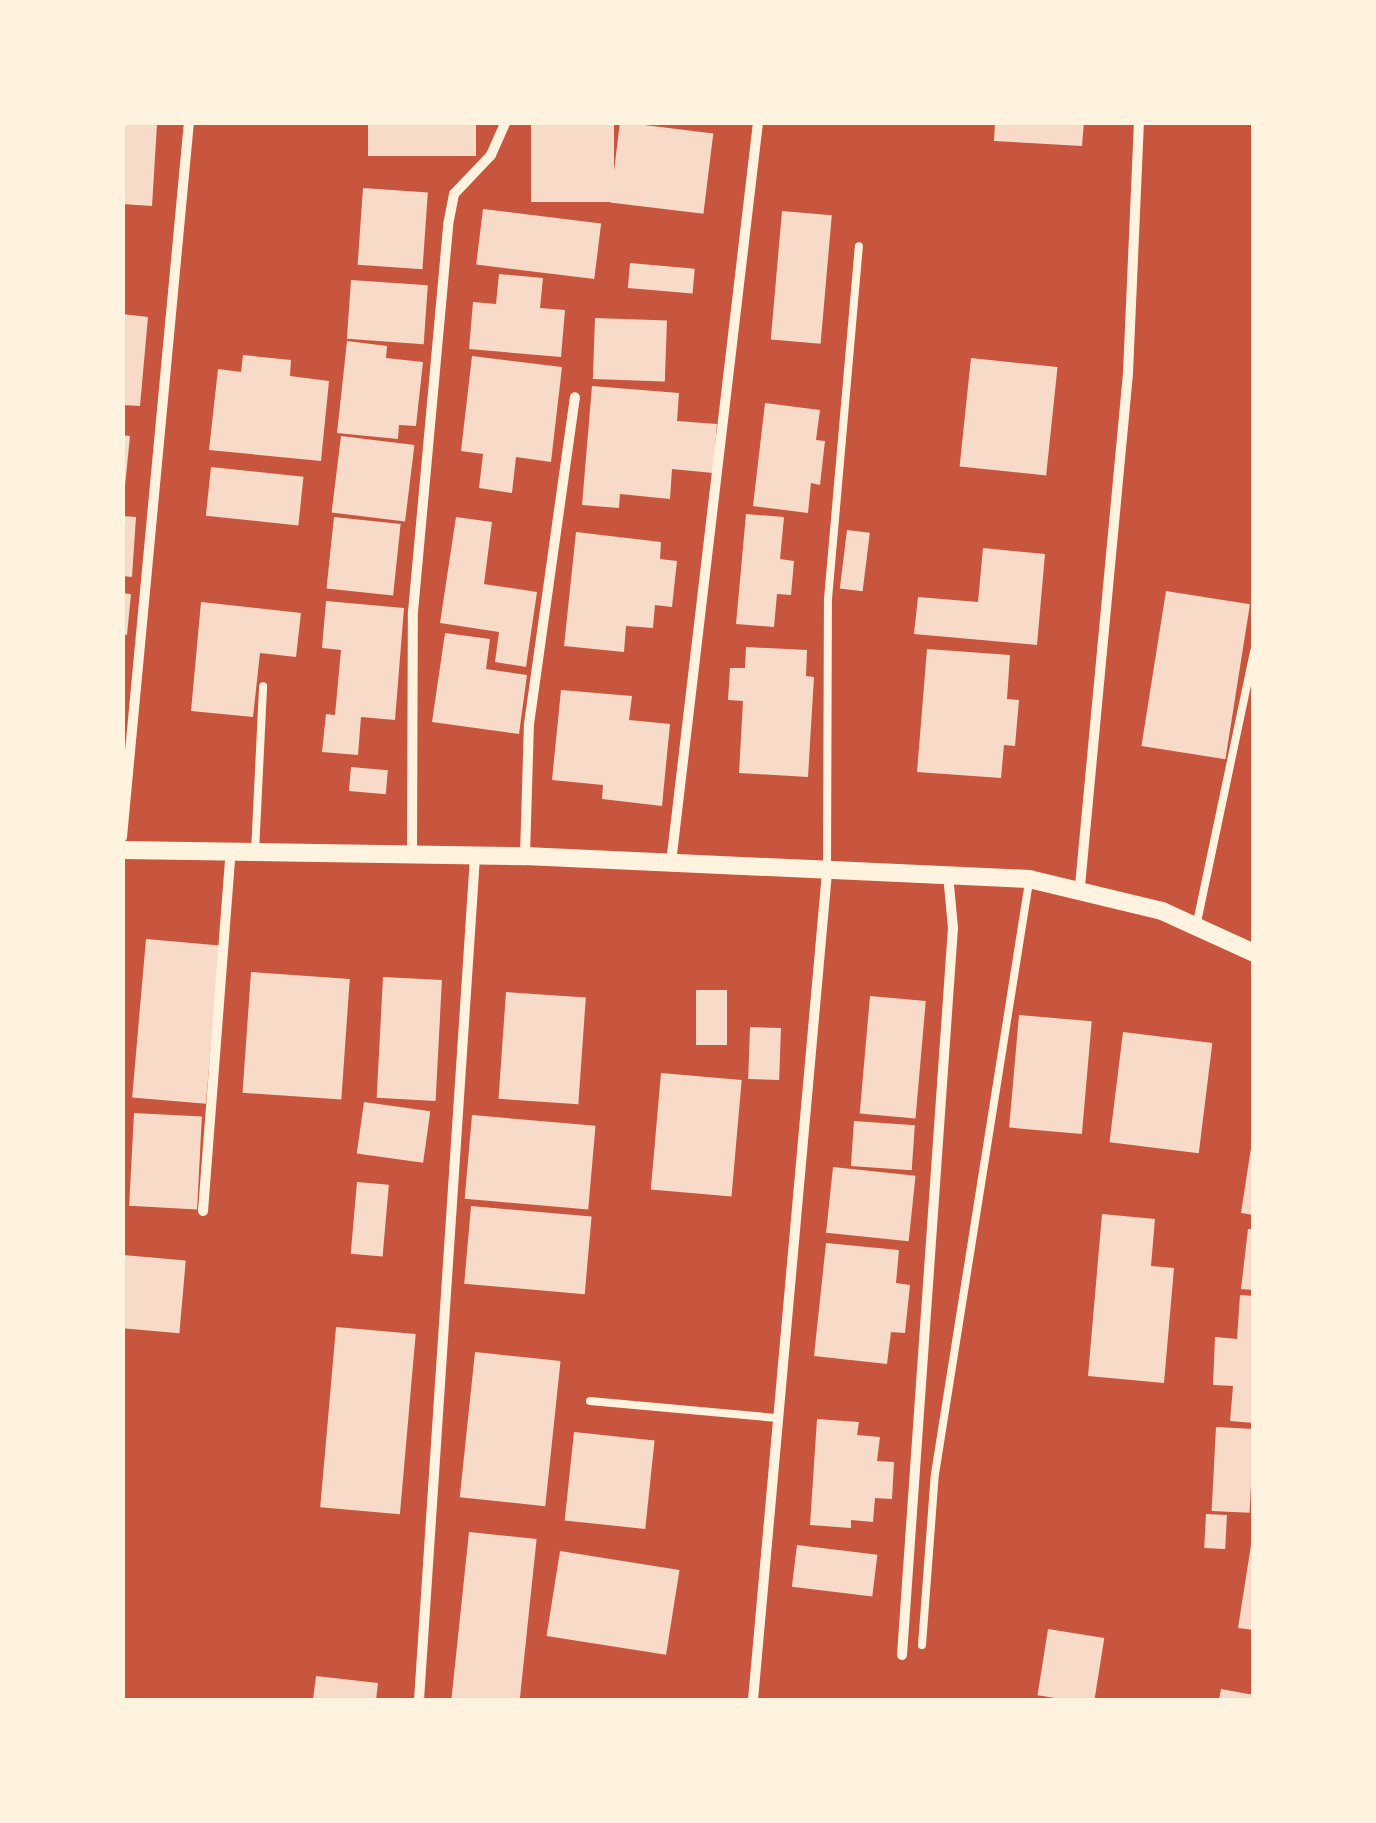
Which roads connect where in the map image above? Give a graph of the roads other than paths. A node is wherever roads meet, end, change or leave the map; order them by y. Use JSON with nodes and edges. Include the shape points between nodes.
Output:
{"nodes":[{"id":1,"x":190,"y":122,"type":"edge"},
{"id":2,"x":506,"y":122,"type":"edge"},
{"id":3,"x":758,"y":122,"type":"edge"},
{"id":4,"x":1140,"y":122,"type":"edge"},
{"id":5,"x":860,"y":246,"type":"dead end"},
{"id":6,"x":575,"y":397,"type":"dead end"},
{"id":7,"x":1254,"y":651,"type":"edge"},
{"id":8,"x":263,"y":686,"type":"dead end"},
{"id":9,"x":122,"y":837,"type":"edge"},
{"id":10,"x":122,"y":850,"type":"edge"},
{"id":11,"x":231,"y":850,"type":"junction"},
{"id":12,"x":256,"y":852,"type":"junction"},
{"id":13,"x":412,"y":855,"type":"junction"},
{"id":14,"x":475,"y":856,"type":"junction"},
{"id":15,"x":525,"y":856,"type":"junction"},
{"id":16,"x":670,"y":864,"type":"junction"},
{"id":17,"x":827,"y":872,"type":"junction"},
{"id":18,"x":948,"y":874,"type":"junction"},
{"id":19,"x":1029,"y":878,"type":"junction"},
{"id":20,"x":1080,"y":886,"type":"junction"},
{"id":21,"x":1196,"y":927,"type":"junction"},
{"id":22,"x":1254,"y":953,"type":"edge"},
{"id":23,"x":203,"y":1211,"type":"dead end"},
{"id":24,"x":590,"y":1401,"type":"dead end"},
{"id":25,"x":778,"y":1418,"type":"junction"},
{"id":26,"x":922,"y":1645,"type":"dead end"},
{"id":27,"x":902,"y":1655,"type":"dead end"},
{"id":28,"x":420,"y":1700,"type":"edge"},
{"id":29,"x":754,"y":1700,"type":"edge"}],
"edges":[{"from":1,"to":9,"type":"street"},
{"from":2,"to":13,"type":"street","via":[[491,154],[454,194],[448,225],[412,612]]},
{"from":3,"to":16,"type":"street"},
{"from":4,"to":20,"type":"street","via":[[1128,373]]},
{"from":5,"to":17,"type":"lane","via":[[828,599]]},
{"from":6,"to":15,"type":"street","via":[[529,724]]},
{"from":7,"to":21,"type":"lane"},
{"from":8,"to":12,"type":"lane"},
{"from":10,"to":11,"type":"street"},
{"from":11,"to":12,"type":"street"},
{"from":11,"to":23,"type":"street"},
{"from":12,"to":13,"type":"street"},
{"from":13,"to":14,"type":"street"},
{"from":14,"to":15,"type":"street"},
{"from":14,"to":28,"type":"street"},
{"from":15,"to":16,"type":"street"},
{"from":16,"to":17,"type":"street"},
{"from":17,"to":18,"type":"street"},
{"from":17,"to":25,"type":"street"},
{"from":18,"to":19,"type":"street"},
{"from":18,"to":27,"type":"street","via":[[953,928]]},
{"from":19,"to":20,"type":"street"},
{"from":19,"to":26,"type":"lane","via":[[935,1474]]},
{"from":20,"to":21,"type":"street"},
{"from":21,"to":22,"type":"street"},
{"from":24,"to":25,"type":"lane"},
{"from":25,"to":29,"type":"street"}]}
